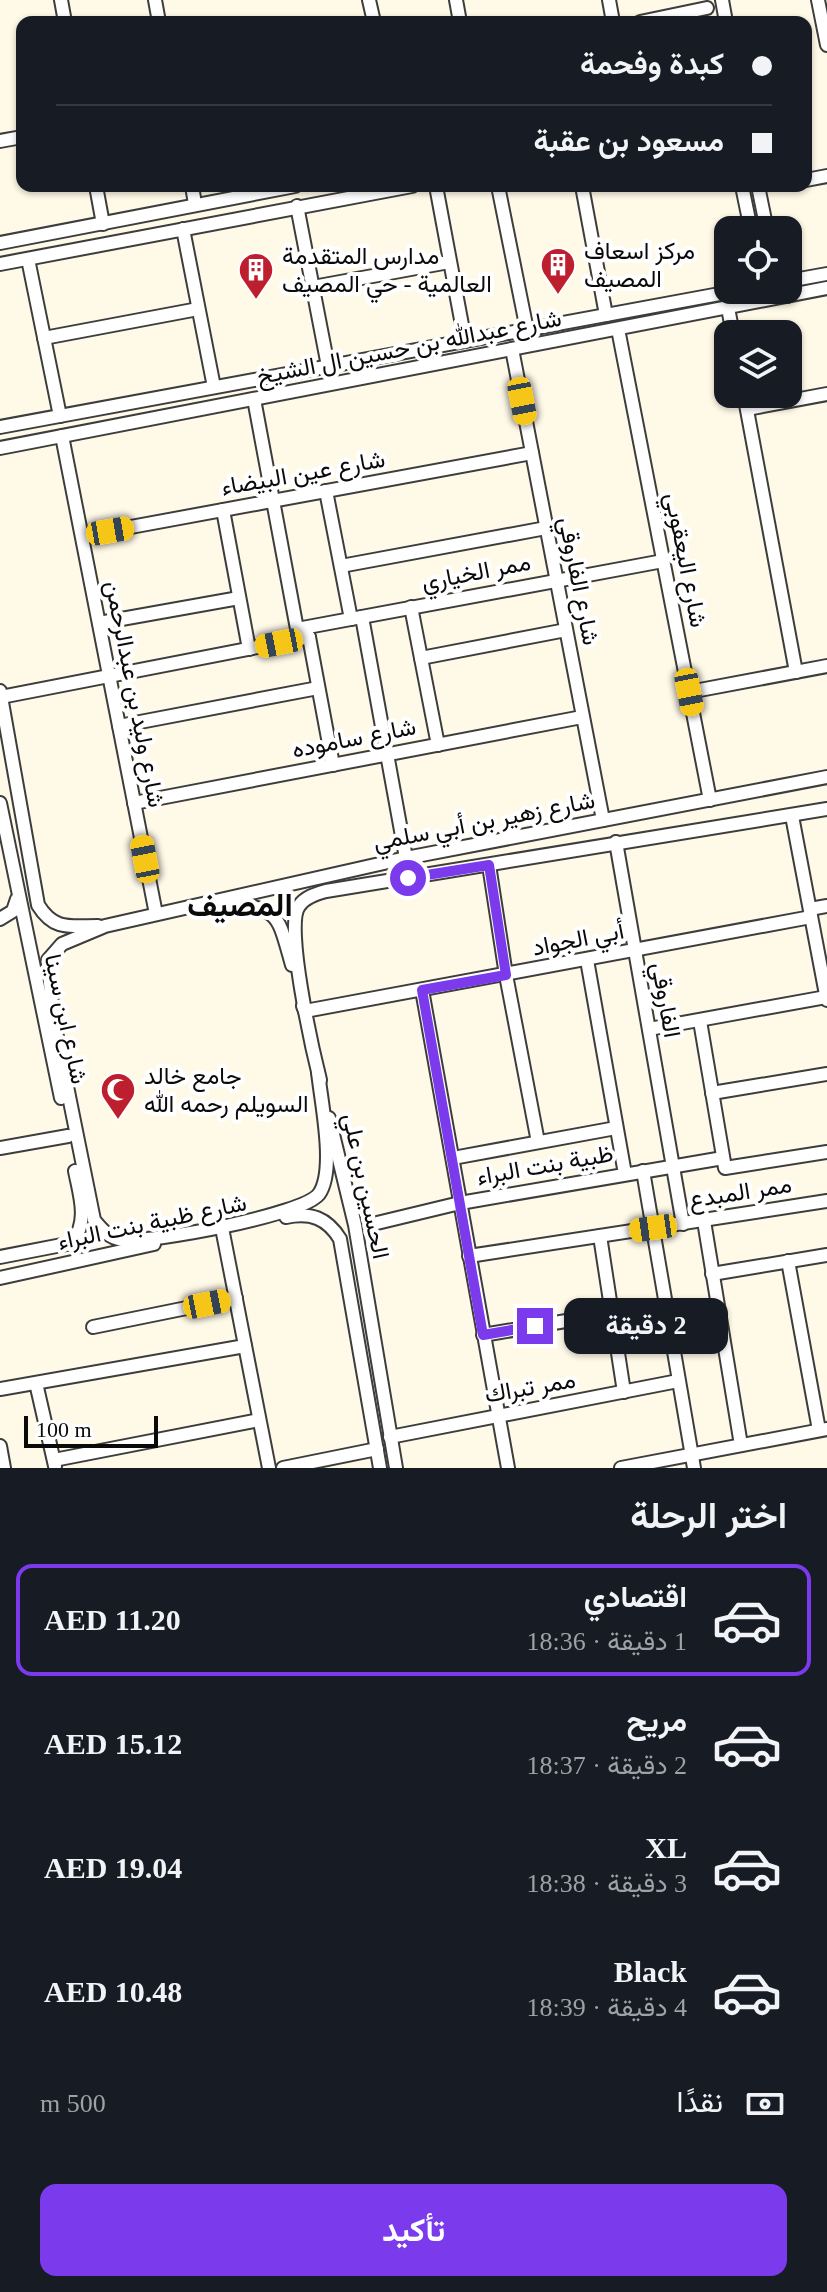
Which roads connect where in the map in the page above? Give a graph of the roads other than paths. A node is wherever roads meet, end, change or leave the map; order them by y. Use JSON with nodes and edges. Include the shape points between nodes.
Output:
{"nodes":[{"id":1,"x":818,"y":0,"type":"edge"},
{"id":2,"x":706,"y":4,"type":"edge"},
{"id":3,"x":662,"y":16,"type":"edge"},
{"id":4,"x":827,"y":45,"type":"edge"},
{"id":5,"x":97,"y":192,"type":"edge"},
{"id":6,"x":193,"y":192,"type":"edge"},
{"id":7,"x":262,"y":192,"type":"edge"},
{"id":8,"x":378,"y":192,"type":"edge"},
{"id":9,"x":437,"y":192,"type":"edge"},
{"id":10,"x":499,"y":192,"type":"edge"},
{"id":11,"x":583,"y":192,"type":"edge"},
{"id":12,"x":743,"y":192,"type":"edge"},
{"id":13,"x":763,"y":192,"type":"edge"},
{"id":14,"x":195,"y":204,"type":"junction"},
{"id":15,"x":297,"y":206,"type":"junction"},
{"id":16,"x":748,"y":216,"type":"edge"},
{"id":17,"x":766,"y":216,"type":"edge"},
{"id":18,"x":103,"y":224,"type":"junction"},
{"id":19,"x":183,"y":229,"type":"junction"},
{"id":20,"x":0,"y":243,"type":"edge"},
{"id":21,"x":28,"y":259,"type":"junction"},
{"id":22,"x":449,"y":262,"type":"junction"},
{"id":23,"x":0,"y":264,"type":"edge"},
{"id":24,"x":827,"y":274,"type":"edge"},
{"id":25,"x":802,"y":278,"type":"edge"},
{"id":26,"x":313,"y":287,"type":"junction"},
{"id":27,"x":827,"y":288,"type":"edge"},
{"id":28,"x":802,"y":291,"type":"edge"},
{"id":29,"x":714,"y":295,"type":"edge"},
{"id":30,"x":739,"y":304,"type":"edge"},
{"id":31,"x":728,"y":308,"type":"junction"},
{"id":32,"x":198,"y":309,"type":"junction"},
{"id":33,"x":606,"y":315,"type":"junction"},
{"id":34,"x":730,"y":320,"type":"edge"},
{"id":35,"x":618,"y":329,"type":"junction"},
{"id":36,"x":527,"y":330,"type":"junction"},
{"id":37,"x":44,"y":338,"type":"junction"},
{"id":38,"x":465,"y":341,"type":"junction"},
{"id":39,"x":512,"y":349,"type":"junction"},
{"id":40,"x":328,"y":366,"type":"junction"},
{"id":41,"x":214,"y":387,"type":"junction"},
{"id":42,"x":827,"y":394,"type":"edge"},
{"id":43,"x":254,"y":399,"type":"junction"},
{"id":44,"x":747,"y":409,"type":"joint"},
{"id":45,"x":60,"y":416,"type":"junction"},
{"id":46,"x":0,"y":427,"type":"edge"},
{"id":47,"x":62,"y":436,"type":"junction"},
{"id":48,"x":0,"y":448,"type":"edge"},
{"id":49,"x":532,"y":453,"type":"junction"},
{"id":50,"x":326,"y":491,"type":"junction"},
{"id":51,"x":273,"y":501,"type":"junction"},
{"id":52,"x":223,"y":510,"type":"junction"},
{"id":53,"x":546,"y":528,"type":"junction"},
{"id":54,"x":82,"y":536,"type":"junction"},
{"id":55,"x":663,"y":561,"type":"junction"},
{"id":56,"x":341,"y":566,"type":"junction"},
{"id":57,"x":556,"y":579,"type":"junction"},
{"id":58,"x":239,"y":598,"type":"junction"},
{"id":59,"x":411,"y":607,"type":"junction"},
{"id":60,"x":356,"y":618,"type":"junction"},
{"id":61,"x":99,"y":623,"type":"junction"},
{"id":62,"x":566,"y":630,"type":"junction"},
{"id":63,"x":303,"y":633,"type":"junction"},
{"id":64,"x":249,"y":649,"type":"junction"},
{"id":65,"x":421,"y":658,"type":"junction"},
{"id":66,"x":827,"y":666,"type":"edge"},
{"id":67,"x":796,"y":672,"type":"junction"},
{"id":68,"x":109,"y":675,"type":"junction"},
{"id":69,"x":318,"y":688,"type":"junction"},
{"id":70,"x":689,"y":692,"type":"junction"},
{"id":71,"x":1,"y":693,"type":"edge"},
{"id":72,"x":582,"y":717,"type":"junction"},
{"id":73,"x":119,"y":726,"type":"junction"},
{"id":74,"x":438,"y":745,"type":"junction"},
{"id":75,"x":5,"y":746,"type":"edge"},
{"id":76,"x":387,"y":754,"type":"junction"},
{"id":77,"x":333,"y":765,"type":"junction"},
{"id":78,"x":827,"y":777,"type":"edge"},
{"id":79,"x":710,"y":800,"type":"junction"},
{"id":80,"x":0,"y":803,"type":"edge"},
{"id":81,"x":134,"y":803,"type":"junction"},
{"id":82,"x":827,"y":809,"type":"edge"},
{"id":83,"x":792,"y":816,"type":"junction"},
{"id":84,"x":603,"y":820,"type":"junction"},
{"id":85,"x":616,"y":842,"type":"junction"},
{"id":86,"x":406,"y":858,"type":"junction"},
{"id":87,"x":489,"y":865,"type":"junction"},
{"id":88,"x":18,"y":896,"type":"junction"},
{"id":89,"x":216,"y":902,"type":"junction"},
{"id":90,"x":827,"y":906,"type":"edge"},
{"id":91,"x":295,"y":913,"type":"joint"},
{"id":92,"x":811,"y":913,"type":"junction"},
{"id":93,"x":156,"y":914,"type":"junction"},
{"id":94,"x":0,"y":919,"type":"edge"},
{"id":95,"x":105,"y":926,"type":"junction"},
{"id":96,"x":635,"y":951,"type":"junction"},
{"id":97,"x":587,"y":960,"type":"junction"},
{"id":98,"x":506,"y":975,"type":"junction"},
{"id":99,"x":422,"y":990,"type":"junction"},
{"id":100,"x":827,"y":999,"type":"edge"},
{"id":101,"x":305,"y":1011,"type":"junction"},
{"id":102,"x":700,"y":1021,"type":"junction"},
{"id":103,"x":649,"y":1029,"type":"junction"},
{"id":104,"x":318,"y":1072,"type":"junction"},
{"id":105,"x":827,"y":1074,"type":"edge"},
{"id":106,"x":712,"y":1093,"type":"junction"},
{"id":107,"x":616,"y":1128,"type":"junction"},
{"id":108,"x":68,"y":1136,"type":"junction"},
{"id":109,"x":538,"y":1142,"type":"junction"},
{"id":110,"x":0,"y":1148,"type":"edge"},
{"id":111,"x":827,"y":1152,"type":"edge"},
{"id":112,"x":453,"y":1158,"type":"junction"},
{"id":113,"x":724,"y":1163,"type":"junction"},
{"id":114,"x":674,"y":1166,"type":"junction"},
{"id":115,"x":643,"y":1171,"type":"junction"},
{"id":116,"x":625,"y":1174,"type":"junction"},
{"id":117,"x":827,"y":1201,"type":"edge"},
{"id":118,"x":460,"y":1203,"type":"junction"},
{"id":119,"x":314,"y":1216,"type":"joint"},
{"id":120,"x":704,"y":1221,"type":"junction"},
{"id":121,"x":377,"y":1223,"type":"dead end"},
{"id":122,"x":683,"y":1224,"type":"junction"},
{"id":123,"x":222,"y":1228,"type":"junction"},
{"id":124,"x":653,"y":1228,"type":"junction"},
{"id":125,"x":600,"y":1236,"type":"junction"},
{"id":126,"x":72,"y":1243,"type":"joint"},
{"id":127,"x":827,"y":1255,"type":"edge"},
{"id":128,"x":469,"y":1256,"type":"junction"},
{"id":129,"x":0,"y":1257,"type":"edge"},
{"id":130,"x":788,"y":1261,"type":"junction"},
{"id":131,"x":712,"y":1274,"type":"junction"},
{"id":132,"x":0,"y":1278,"type":"edge"},
{"id":133,"x":236,"y":1298,"type":"junction"},
{"id":134,"x":613,"y":1313,"type":"junction"},
{"id":135,"x":93,"y":1327,"type":"dead end"},
{"id":136,"x":483,"y":1335,"type":"junction"},
{"id":137,"x":245,"y":1346,"type":"junction"},
{"id":138,"x":678,"y":1381,"type":"junction"},
{"id":139,"x":36,"y":1383,"type":"junction"},
{"id":140,"x":0,"y":1389,"type":"edge"},
{"id":141,"x":624,"y":1392,"type":"junction"},
{"id":142,"x":498,"y":1414,"type":"junction"},
{"id":143,"x":259,"y":1420,"type":"junction"},
{"id":144,"x":823,"y":1430,"type":"edge"},
{"id":145,"x":390,"y":1437,"type":"junction"},
{"id":146,"x":741,"y":1445,"type":"junction"},
{"id":147,"x":0,"y":1446,"type":"edge"},
{"id":148,"x":377,"y":1449,"type":"junction"},
{"id":149,"x":693,"y":1462,"type":"edge"},
{"id":150,"x":55,"y":1464,"type":"edge"},
{"id":151,"x":4,"y":1468,"type":"edge"},
{"id":152,"x":269,"y":1468,"type":"edge"},
{"id":153,"x":283,"y":1468,"type":"edge"},
{"id":154,"x":380,"y":1468,"type":"edge"},
{"id":155,"x":396,"y":1468,"type":"edge"},
{"id":156,"x":508,"y":1468,"type":"edge"},
{"id":157,"x":621,"y":1468,"type":"edge"}],
"edges":[{"from":1,"to":4,"type":"street"},
{"from":2,"to":3,"type":"street"},
{"from":5,"to":18,"type":"street"},
{"from":6,"to":14,"type":"street"},
{"from":7,"to":14,"type":"street"},
{"from":8,"to":15,"type":"street"},
{"from":9,"to":22,"type":"street"},
{"from":10,"to":36,"type":"street"},
{"from":11,"to":33,"type":"street"},
{"from":12,"to":16,"type":"street"},
{"from":13,"to":17,"type":"street"},
{"from":14,"to":18,"type":"street"},
{"from":15,"to":19,"type":"street"},
{"from":15,"to":26,"type":"street"},
{"from":18,"to":20,"type":"street"},
{"from":19,"to":21,"type":"street"},
{"from":19,"to":32,"type":"street"},
{"from":21,"to":23,"type":"street"},
{"from":21,"to":37,"type":"street"},
{"from":22,"to":26,"type":"street"},
{"from":22,"to":38,"type":"street"},
{"from":24,"to":25,"type":"street"},
{"from":26,"to":40,"type":"street"},
{"from":27,"to":28,"type":"street","name":"شارع عبدالله بن حسين ال الشيخ"},
{"from":29,"to":33,"type":"street","name":"شارع عبدالله بن حسين ال الشيخ"},
{"from":30,"to":31,"type":"street","name":"شارع عبدالله بن حسين ال الشيخ"},
{"from":31,"to":34,"type":"street"},
{"from":31,"to":35,"type":"street","name":"شارع عبدالله بن حسين ال الشيخ"},
{"from":32,"to":37,"type":"street"},
{"from":32,"to":41,"type":"street"},
{"from":33,"to":36,"type":"street","name":"شارع عبدالله بن حسين ال الشيخ"},
{"from":35,"to":39,"type":"street","name":"شارع عبدالله بن حسين ال الشيخ"},
{"from":35,"to":55,"type":"street","name":"شارع اليعقوبي"},
{"from":36,"to":38,"type":"street","name":"شارع عبدالله بن حسين ال الشيخ"},
{"from":37,"to":45,"type":"street"},
{"from":38,"to":40,"type":"street","name":"شارع عبدالله بن حسين ال الشيخ"},
{"from":39,"to":43,"type":"street","name":"شارع عبدالله بن حسين ال الشيخ"},
{"from":39,"to":49,"type":"street","name":"شارع الفاروقي"},
{"from":40,"to":41,"type":"street","name":"شارع عبدالله بن حسين ال الشيخ"},
{"from":41,"to":45,"type":"street","name":"شارع عبدالله بن حسين ال الشيخ"},
{"from":42,"to":44,"type":"street"},
{"from":43,"to":47,"type":"street","name":"شارع عبدالله بن حسين ال الشيخ"},
{"from":43,"to":51,"type":"street"},
{"from":44,"to":67,"type":"street"},
{"from":45,"to":46,"type":"street","name":"شارع عبدالله بن حسين ال الشيخ"},
{"from":47,"to":48,"type":"street","name":"شارع عبدالله بن حسين ال الشيخ"},
{"from":47,"to":54,"type":"street","name":"شارع وليد بن عبدالرحمن"},
{"from":49,"to":50,"type":"street","name":"شارع عين البيضاء"},
{"from":49,"to":53,"type":"street","name":"شارع الفاروقي"},
{"from":50,"to":51,"type":"street","name":"شارع عين البيضاء"},
{"from":50,"to":56,"type":"street"},
{"from":51,"to":52,"type":"street","name":"شارع عين البيضاء"},
{"from":51,"to":63,"type":"street"},
{"from":52,"to":54,"type":"street","name":"شارع عين البيضاء"},
{"from":52,"to":58,"type":"street"},
{"from":53,"to":56,"type":"street"},
{"from":53,"to":57,"type":"street","name":"شارع الفاروقي"},
{"from":54,"to":61,"type":"street","name":"شارع وليد بن عبدالرحمن"},
{"from":55,"to":57,"type":"street","name":"ممر الخياري"},
{"from":55,"to":70,"type":"street","name":"شارع اليعقوبي"},
{"from":56,"to":60,"type":"street"},
{"from":57,"to":59,"type":"street","name":"ممر الخياري"},
{"from":57,"to":62,"type":"street","name":"شارع الفاروقي"},
{"from":58,"to":61,"type":"street"},
{"from":58,"to":64,"type":"street"},
{"from":59,"to":60,"type":"street","name":"ممر الخياري"},
{"from":59,"to":65,"type":"street"},
{"from":60,"to":63,"type":"street","name":"ممر الخياري"},
{"from":60,"to":76,"type":"street"},
{"from":61,"to":68,"type":"street","name":"شارع وليد بن عبدالرحمن"},
{"from":62,"to":65,"type":"street"},
{"from":62,"to":72,"type":"street","name":"شارع الفاروقي"},
{"from":63,"to":64,"type":"street","name":"ممر الخياري"},
{"from":63,"to":69,"type":"street"},
{"from":64,"to":68,"type":"street","name":"ممر الخياري"},
{"from":65,"to":74,"type":"street"},
{"from":66,"to":67,"type":"street"},
{"from":67,"to":70,"type":"street"},
{"from":68,"to":71,"type":"street","name":"ممر الخياري"},
{"from":68,"to":73,"type":"street","name":"شارع وليد بن عبدالرحمن"},
{"from":69,"to":73,"type":"street"},
{"from":69,"to":77,"type":"street"},
{"from":70,"to":79,"type":"street","name":"شارع اليعقوبي"},
{"from":71,"to":75,"type":"street","name":"شارع ابن سينا"},
{"from":72,"to":74,"type":"street","name":"شارع ساموده"},
{"from":72,"to":84,"type":"street","name":"شارع الفاروقي"},
{"from":73,"to":81,"type":"street","name":"شارع وليد بن عبدالرحمن"},
{"from":74,"to":76,"type":"street","name":"شارع ساموده"},
{"from":75,"to":95,"type":"street","name":"شارع ابن سينا","via":[[38,905],[58,925]]},
{"from":76,"to":77,"type":"street","name":"شارع ساموده"},
{"from":76,"to":86,"type":"street"},
{"from":77,"to":81,"type":"street","name":"شارع ساموده"},
{"from":78,"to":79,"type":"street","name":"شارع زهير بن أبي سلمي"},
{"from":79,"to":84,"type":"street","name":"شارع زهير بن أبي سلمي"},
{"from":80,"to":88,"type":"street","name":"شارع ابن سينا"},
{"from":81,"to":93,"type":"street","name":"شارع وليد بن عبدالرحمن"},
{"from":82,"to":83,"type":"street","name":"شارع زهير بن أبي سلمي"},
{"from":83,"to":85,"type":"street","name":"شارع زهير بن أبي سلمي"},
{"from":83,"to":92,"type":"street"},
{"from":84,"to":86,"type":"street","name":"شارع زهير بن أبي سلمي"},
{"from":85,"to":87,"type":"street","name":"شارع زهير بن أبي سلمي"},
{"from":85,"to":96,"type":"street","name":"الفاروقي"},
{"from":86,"to":89,"type":"street","name":"شارع زهير بن أبي سلمي"},
{"from":87,"to":91,"type":"street","name":"شارع زهير بن أبي سلمي","via":[[326,891],[310,896]]},
{"from":87,"to":98,"type":"street"},
{"from":88,"to":94,"type":"street","via":[[13,911]]},
{"from":88,"to":108,"type":"street","name":"شارع ابن سينا"},
{"from":89,"to":93,"type":"street","name":"شارع زهير بن أبي سلمي"},
{"from":89,"to":101,"type":"street","via":[[263,908],[278,920]]},
{"from":90,"to":92,"type":"street","name":"أبي الجواد"},
{"from":91,"to":101,"type":"street","name":"الحسين بن علي"},
{"from":92,"to":96,"type":"street","name":"أبي الجواد"},
{"from":92,"to":100,"type":"street"},
{"from":93,"to":95,"type":"street","name":"شارع زهير بن أبي سلمي"},
{"from":95,"to":123,"type":"street","via":[[62,944],[48,960],[53,1017],[94,1220],[108,1235],[124,1240]]},
{"from":96,"to":97,"type":"street","name":"أبي الجواد"},
{"from":96,"to":103,"type":"street","name":"الفاروقي"},
{"from":97,"to":98,"type":"street","name":"أبي الجواد"},
{"from":97,"to":107,"type":"street"},
{"from":98,"to":99,"type":"street","name":"أبي الجواد"},
{"from":98,"to":109,"type":"street"},
{"from":99,"to":101,"type":"street","name":"أبي الجواد"},
{"from":99,"to":112,"type":"street"},
{"from":100,"to":102,"type":"street"},
{"from":101,"to":104,"type":"street","name":"الحسين بن علي"},
{"from":102,"to":103,"type":"street"},
{"from":102,"to":106,"type":"street"},
{"from":103,"to":114,"type":"street","name":"الفاروقي"},
{"from":104,"to":123,"type":"street","via":[[327,1160],[320,1193],[308,1204]]},
{"from":104,"to":145,"type":"street","name":"الحسين بن علي","via":[[355,1225]]},
{"from":105,"to":106,"type":"street"},
{"from":106,"to":113,"type":"street"},
{"from":107,"to":109,"type":"street"},
{"from":107,"to":116,"type":"street"},
{"from":108,"to":110,"type":"street"},
{"from":108,"to":126,"type":"street","name":"شارع ابن سينا","via":[[83,1211],[82,1228]]},
{"from":109,"to":112,"type":"street"},
{"from":111,"to":113,"type":"street"},
{"from":112,"to":118,"type":"street"},
{"from":113,"to":114,"type":"street","name":"ظبية بنت البراء"},
{"from":114,"to":115,"type":"street","name":"ظبية بنت البراء"},
{"from":114,"to":122,"type":"street","name":"الفاروقي"},
{"from":115,"to":116,"type":"street","name":"ظبية بنت البراء"},
{"from":115,"to":124,"type":"street"},
{"from":116,"to":118,"type":"street","name":"ظبية بنت البراء"},
{"from":117,"to":120,"type":"street","name":"ممر المبدع"},
{"from":118,"to":121,"type":"street","name":"ظبية بنت البراء"},
{"from":118,"to":128,"type":"street"},
{"from":119,"to":123,"type":"street","name":"شارع ظبية بنت البراء"},
{"from":119,"to":148,"type":"street","name":"الحسين بن علي","via":[[330,1224],[340,1239]]},
{"from":120,"to":122,"type":"street","name":"ممر المبدع"},
{"from":120,"to":131,"type":"street"},
{"from":122,"to":124,"type":"street","name":"ممر المبدع"},
{"from":123,"to":132,"type":"street","name":"شارع ظبية بنت البراء"},
{"from":123,"to":133,"type":"street"},
{"from":124,"to":125,"type":"street","name":"ممر المبدع"},
{"from":124,"to":138,"type":"street"},
{"from":125,"to":128,"type":"street","name":"ممر المبدع"},
{"from":125,"to":134,"type":"street"},
{"from":126,"to":129,"type":"street","name":"شارع ظبية بنت البراء"},
{"from":127,"to":130,"type":"street"},
{"from":128,"to":136,"type":"street"},
{"from":130,"to":131,"type":"street"},
{"from":130,"to":144,"type":"street"},
{"from":131,"to":146,"type":"street"},
{"from":133,"to":135,"type":"street"},
{"from":133,"to":137,"type":"street"},
{"from":134,"to":136,"type":"street"},
{"from":134,"to":141,"type":"street"},
{"from":136,"to":142,"type":"street"},
{"from":137,"to":139,"type":"street"},
{"from":137,"to":143,"type":"street"},
{"from":138,"to":141,"type":"street","name":"ممر تبراك"},
{"from":138,"to":149,"type":"street"},
{"from":139,"to":140,"type":"street"},
{"from":139,"to":150,"type":"street"},
{"from":141,"to":142,"type":"street","name":"ممر تبراك"},
{"from":142,"to":145,"type":"street","name":"ممر تبراك"},
{"from":142,"to":156,"type":"street"},
{"from":143,"to":150,"type":"street"},
{"from":143,"to":152,"type":"street"},
{"from":144,"to":146,"type":"street"},
{"from":145,"to":155,"type":"street","name":"الحسين بن علي"},
{"from":146,"to":149,"type":"street"},
{"from":147,"to":151,"type":"street"},
{"from":148,"to":153,"type":"street"},
{"from":148,"to":154,"type":"street","name":"الحسين بن علي"},
{"from":149,"to":157,"type":"street"}]}
